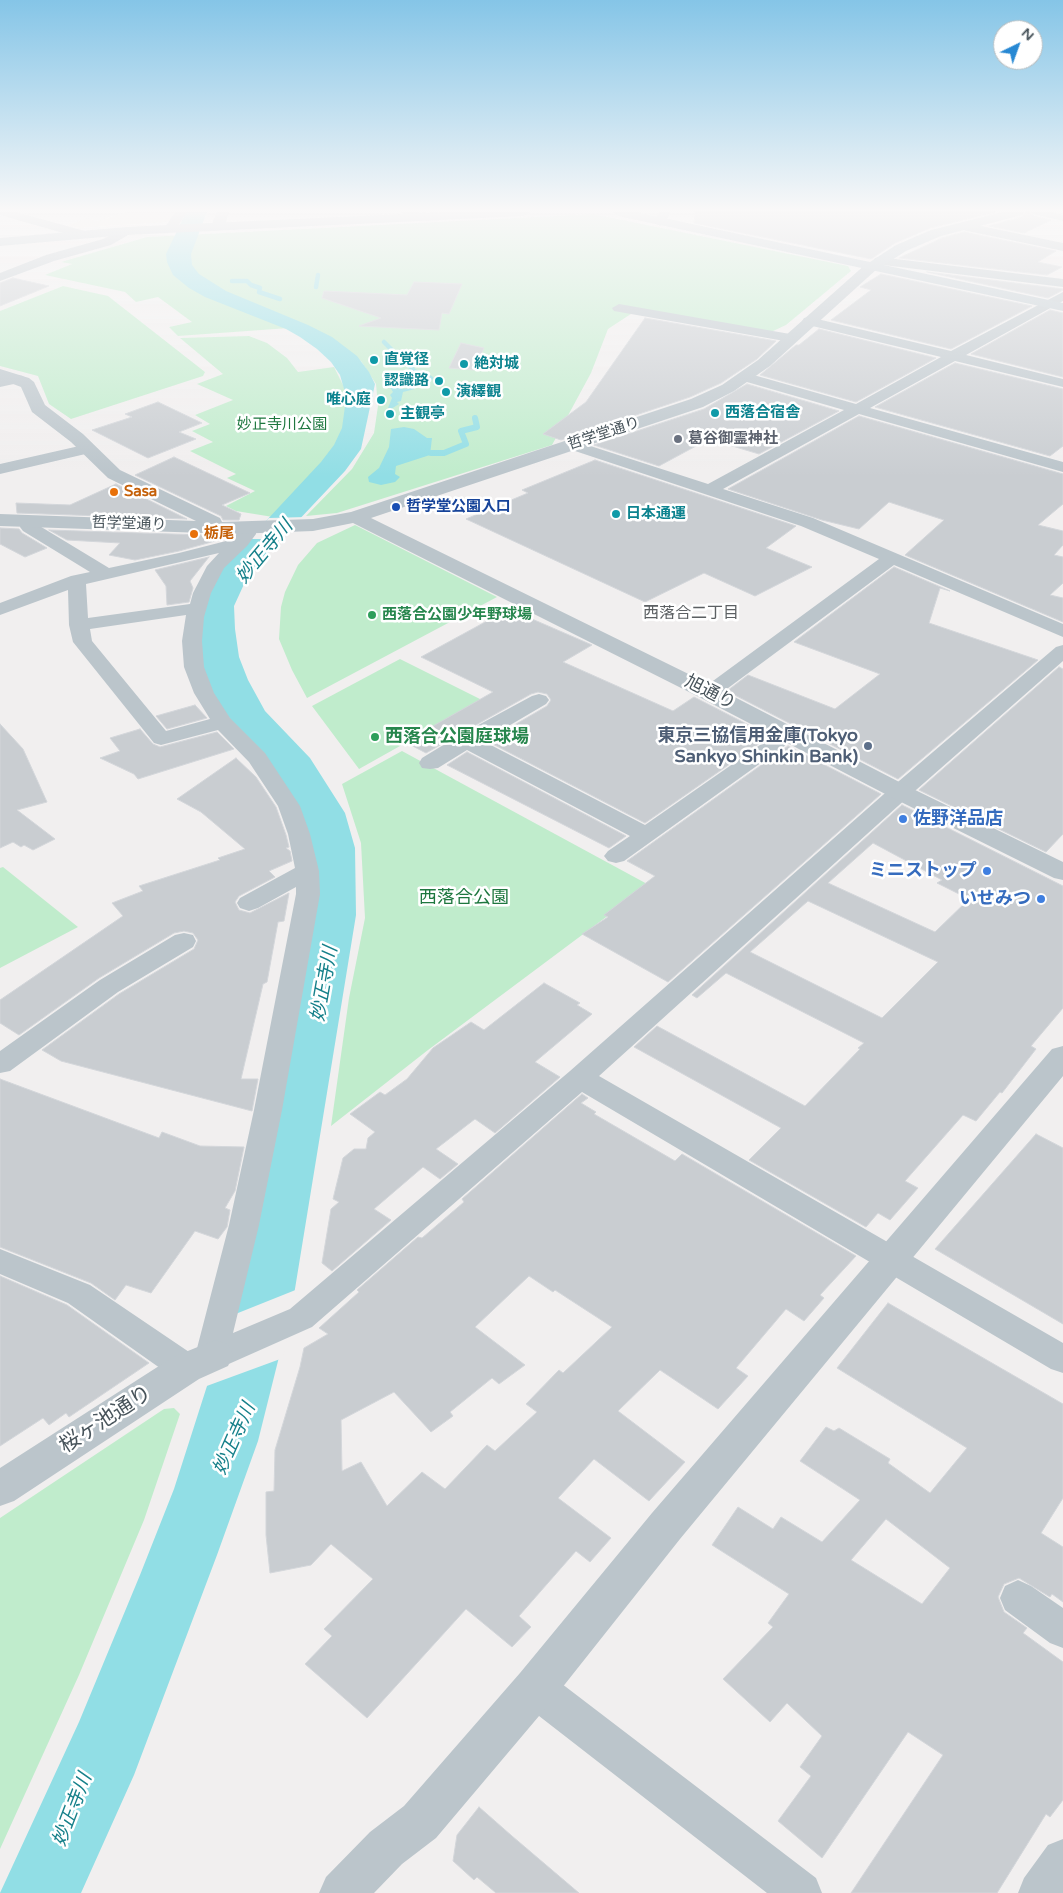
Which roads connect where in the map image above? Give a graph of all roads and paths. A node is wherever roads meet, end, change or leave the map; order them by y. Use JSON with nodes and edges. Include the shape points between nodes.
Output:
{"nodes":[{"id":1,"x":833,"y":300,"type":"edge"},
{"id":2,"x":1036,"y":300,"type":"edge"},
{"id":3,"x":1056,"y":305,"type":"edge"},
{"id":4,"x":619,"y":308,"type":"dead end"},
{"id":5,"x":809,"y":321,"type":"junction"},
{"id":6,"x":790,"y":338,"type":"junction"},
{"id":7,"x":953,"y":356,"type":"junction"},
{"id":8,"x":0,"y":374,"type":"edge"},
{"id":9,"x":745,"y":378,"type":"junction"},
{"id":10,"x":18,"y":379,"type":"junction"},
{"id":11,"x":0,"y":383,"type":"edge"},
{"id":12,"x":1063,"y":383,"type":"edge"},
{"id":13,"x":857,"y":409,"type":"junction"},
{"id":14,"x":572,"y":445,"type":"junction"},
{"id":15,"x":88,"y":449,"type":"junction"},
{"id":16,"x":1063,"y":466,"type":"edge"},
{"id":17,"x":0,"y":469,"type":"edge"},
{"id":18,"x":709,"y":490,"type":"junction"},
{"id":19,"x":355,"y":517,"type":"junction"},
{"id":20,"x":3,"y":518,"type":"edge"},
{"id":21,"x":30,"y":521,"type":"junction"},
{"id":22,"x":223,"y":528,"type":"junction"},
{"id":23,"x":249,"y":533,"type":"junction"},
{"id":24,"x":892,"y":558,"type":"junction"},
{"id":25,"x":105,"y":573,"type":"junction"},
{"id":26,"x":77,"y":580,"type":"junction"},
{"id":27,"x":198,"y":608,"type":"junction"},
{"id":28,"x":0,"y":609,"type":"edge"},
{"id":29,"x":79,"y":625,"type":"junction"},
{"id":30,"x":1063,"y":631,"type":"edge"},
{"id":31,"x":1063,"y":651,"type":"edge"},
{"id":32,"x":709,"y":692,"type":"junction"},
{"id":33,"x":539,"y":700,"type":"dead end"},
{"id":34,"x":222,"y":722,"type":"junction"},
{"id":35,"x":790,"y":733,"type":"junction"},
{"id":36,"x":466,"y":741,"type":"junction"},
{"id":37,"x":430,"y":762,"type":"dead end"},
{"id":38,"x":900,"y":792,"type":"junction"},
{"id":39,"x":646,"y":835,"type":"junction"},
{"id":40,"x":616,"y":856,"type":"dead end"},
{"id":41,"x":307,"y":871,"type":"junction"},
{"id":42,"x":1063,"y":872,"type":"edge"},
{"id":43,"x":249,"y":903,"type":"dead end"},
{"id":44,"x":184,"y":941,"type":"dead end"},
{"id":45,"x":1063,"y":1056,"type":"edge"},
{"id":46,"x":0,"y":1064,"type":"edge"},
{"id":47,"x":580,"y":1078,"type":"junction"},
{"id":48,"x":892,"y":1260,"type":"junction"},
{"id":49,"x":0,"y":1261,"type":"edge"},
{"id":50,"x":1063,"y":1358,"type":"edge"},
{"id":51,"x":204,"y":1360,"type":"junction"},
{"id":52,"x":0,"y":1489,"type":"edge"},
{"id":53,"x":1018,"y":1598,"type":"dead end"},
{"id":54,"x":1063,"y":1630,"type":"edge"},
{"id":55,"x":535,"y":1688,"type":"junction"},
{"id":56,"x":1063,"y":1860,"type":"edge"},
{"id":57,"x":342,"y":1893,"type":"edge"},
{"id":58,"x":801,"y":1893,"type":"edge"},
{"id":59,"x":1038,"y":1893,"type":"edge"}],
"edges":[{"from":1,"to":5,"type":"street","name":"哲学堂通り"},
{"from":2,"to":3,"type":"main road"},
{"from":3,"to":7,"type":"street"},
{"from":4,"to":6,"type":"street"},
{"from":5,"to":6,"type":"street","name":"哲学堂通り"},
{"from":5,"to":7,"type":"street"},
{"from":6,"to":9,"type":"street","name":"哲学堂通り"},
{"from":7,"to":12,"type":"street"},
{"from":7,"to":13,"type":"street"},
{"from":8,"to":10,"type":"street"},
{"from":9,"to":13,"type":"street"},
{"from":9,"to":14,"type":"street","name":"哲学堂通り","via":[[697,403]]},
{"from":10,"to":11,"type":"street"},
{"from":10,"to":15,"type":"street","via":[[28,385],[38,408]]},
{"from":13,"to":16,"type":"street"},
{"from":13,"to":18,"type":"street"},
{"from":14,"to":18,"type":"street"},
{"from":14,"to":19,"type":"street","name":"哲学堂通り"},
{"from":15,"to":17,"type":"street"},
{"from":15,"to":22,"type":"street","via":[[114,474]]},
{"from":18,"to":24,"type":"street","via":[[807,522]]},
{"from":19,"to":23,"type":"street","name":"哲学堂通り"},
{"from":19,"to":32,"type":"street","name":"旭通り"},
{"from":20,"to":21,"type":"street","name":"哲学堂通り"},
{"from":21,"to":22,"type":"street","name":"哲学堂通り"},
{"from":21,"to":25,"type":"street","via":[[30,527]]},
{"from":22,"to":23,"type":"street","name":"哲学堂通り"},
{"from":23,"to":25,"type":"street","via":[[181,558]]},
{"from":23,"to":27,"type":"street","via":[[216,566]]},
{"from":24,"to":30,"type":"street"},
{"from":24,"to":32,"type":"street"},
{"from":25,"to":26,"type":"street"},
{"from":26,"to":28,"type":"street"},
{"from":26,"to":29,"type":"street"},
{"from":27,"to":29,"type":"street"},
{"from":27,"to":34,"type":"street","via":[[192,641],[194,668],[204,693]]},
{"from":29,"to":34,"type":"street","via":[[82,642],[161,739]]},
{"from":31,"to":38,"type":"street"},
{"from":32,"to":35,"type":"street","name":"旭通り"},
{"from":33,"to":36,"type":"street"},
{"from":34,"to":41,"type":"street","via":[[257,758],[288,806],[299,834]]},
{"from":35,"to":38,"type":"street","name":"旭通り"},
{"from":35,"to":39,"type":"street"},
{"from":36,"to":37,"type":"street"},
{"from":36,"to":39,"type":"street"},
{"from":38,"to":42,"type":"street","name":"旭通り"},
{"from":38,"to":47,"type":"street"},
{"from":39,"to":40,"type":"street"},
{"from":41,"to":43,"type":"street"},
{"from":41,"to":51,"type":"street","via":[[308,894],[244,1225]]},
{"from":44,"to":46,"type":"street","via":[[109,986]]},
{"from":45,"to":48,"type":"street"},
{"from":47,"to":48,"type":"street"},
{"from":47,"to":51,"type":"street","via":[[301,1318]]},
{"from":48,"to":50,"type":"street"},
{"from":48,"to":55,"type":"street","via":[[666,1526]]},
{"from":49,"to":51,"type":"street","via":[[79,1294]]},
{"from":51,"to":52,"type":"street","name":"桜ヶ池通り"},
{"from":53,"to":54,"type":"street"},
{"from":55,"to":57,"type":"street","via":[[420,1822],[386,1848]]},
{"from":55,"to":58,"type":"street"},
{"from":56,"to":59,"type":"street"}]}
